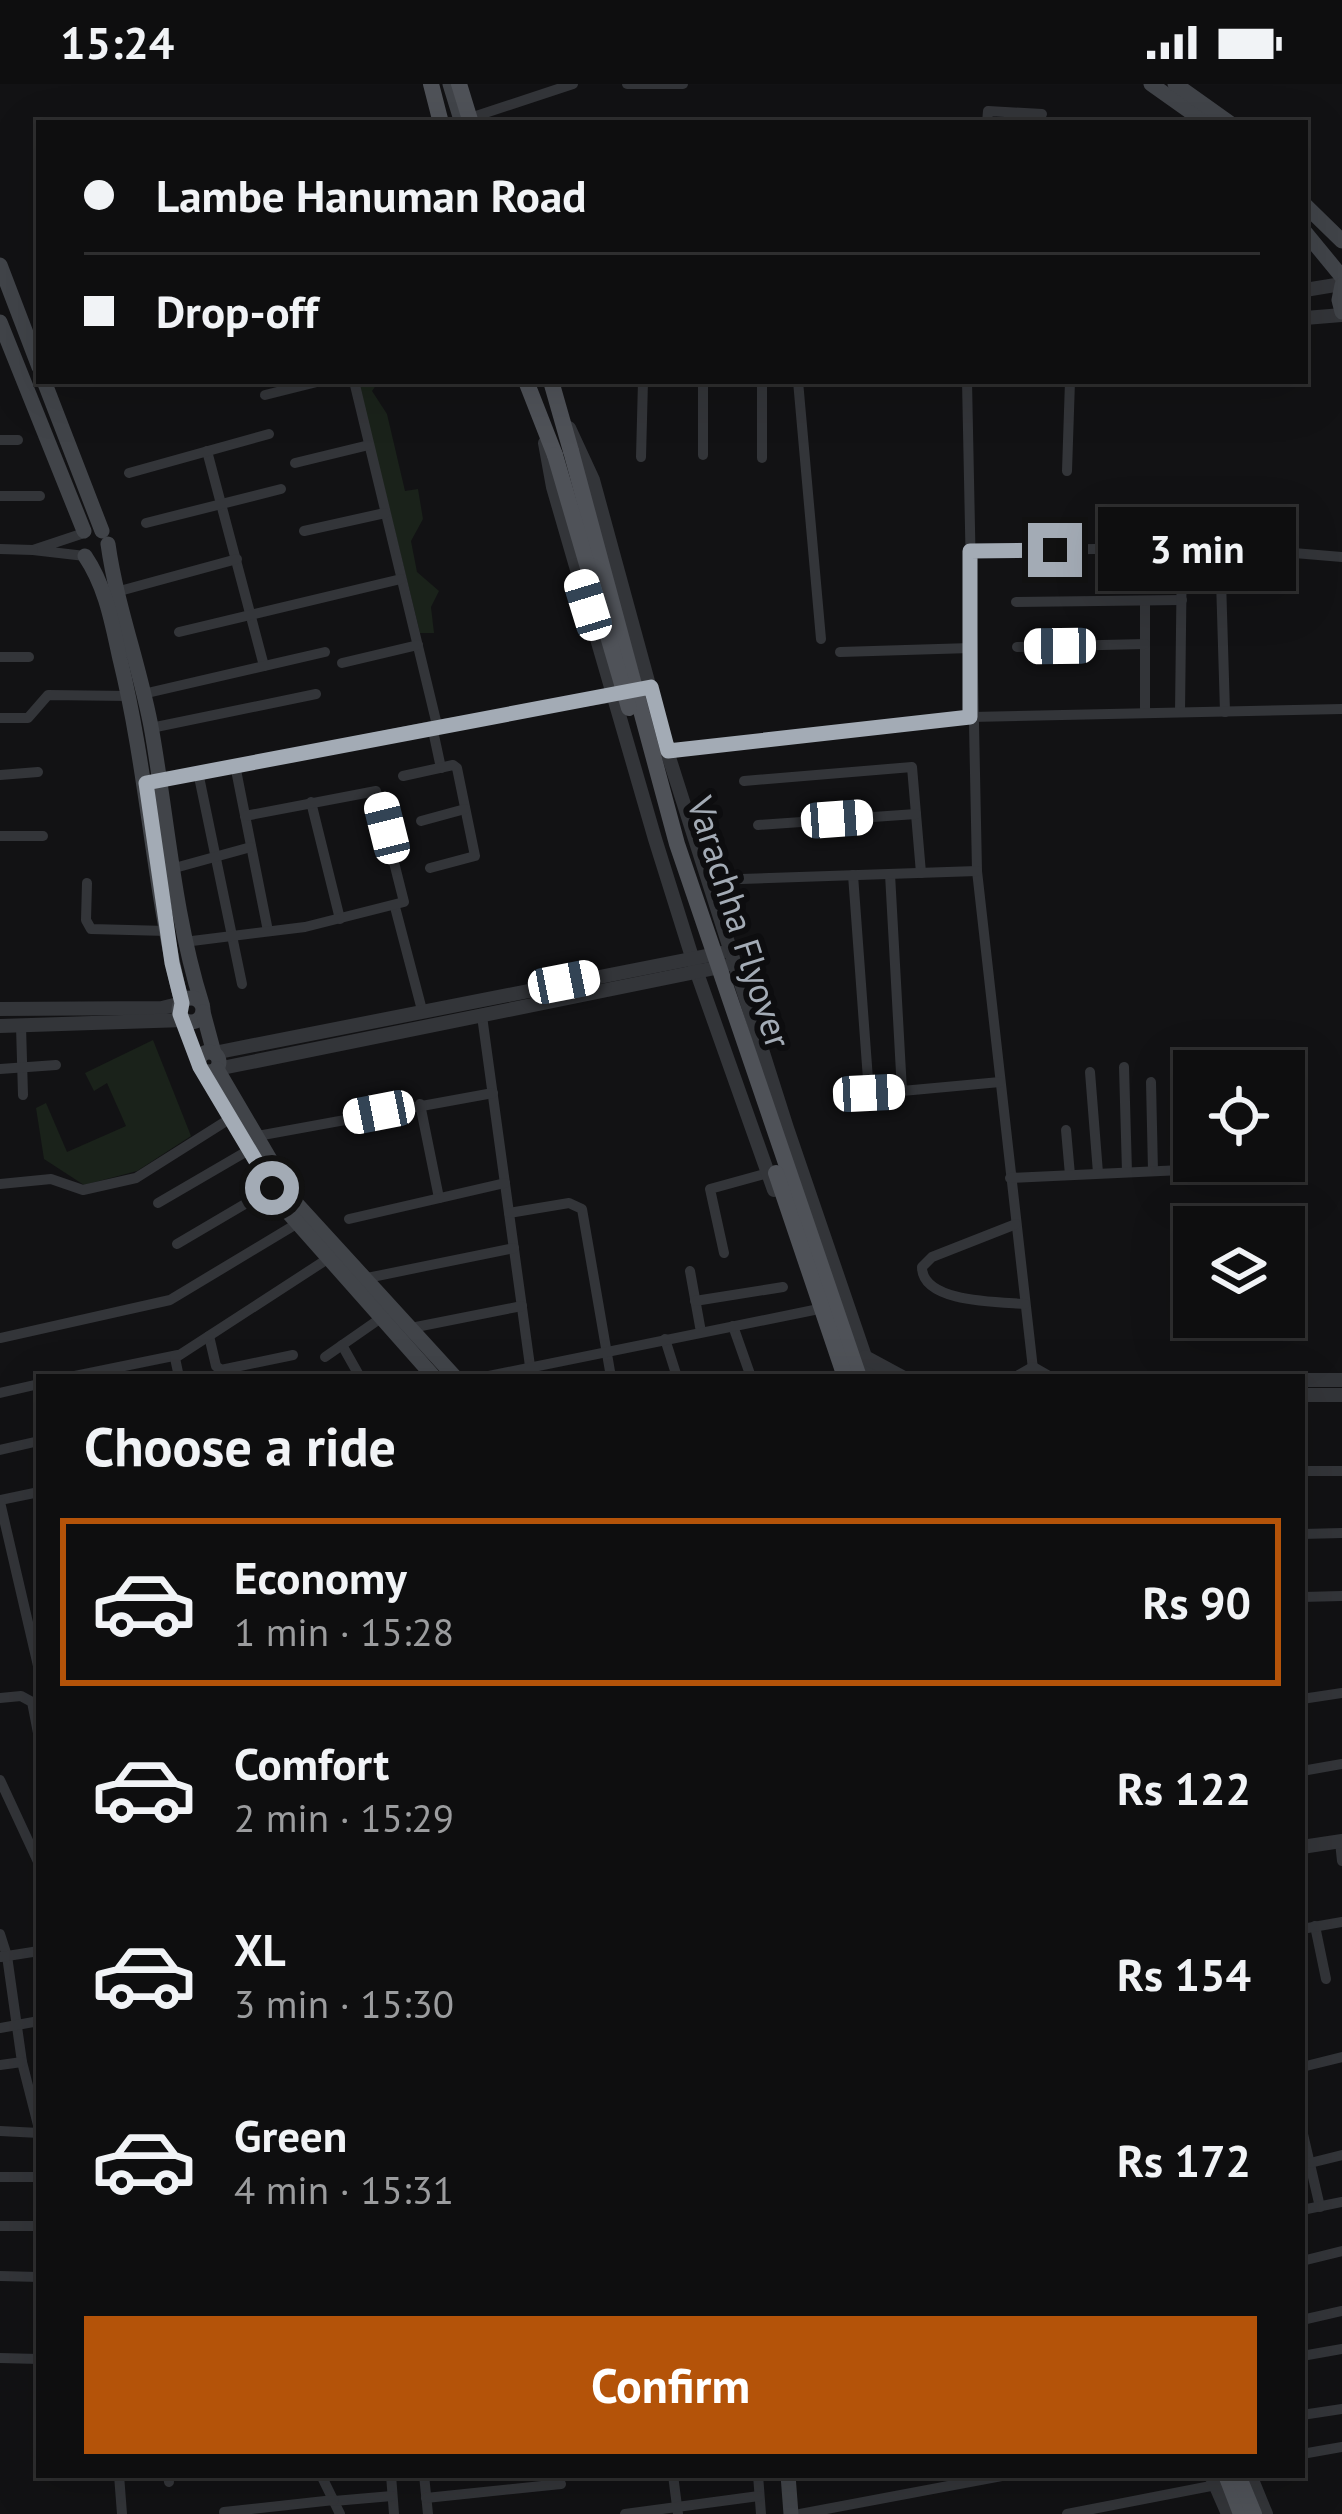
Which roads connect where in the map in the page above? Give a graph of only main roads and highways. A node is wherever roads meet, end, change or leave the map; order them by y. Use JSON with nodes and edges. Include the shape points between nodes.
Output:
{"nodes":[{"id":1,"x":430,"y":84,"type":"edge"},
{"id":2,"x":446,"y":84,"type":"edge"},
{"id":3,"x":459,"y":84,"type":"edge"},
{"id":4,"x":1151,"y":84,"type":"edge"},
{"id":5,"x":1175,"y":84,"type":"edge"},
{"id":6,"x":440,"y":120,"type":"edge"},
{"id":7,"x":463,"y":120,"type":"edge"},
{"id":8,"x":464,"y":120,"type":"edge"},
{"id":9,"x":1202,"y":120,"type":"edge"},
{"id":10,"x":1226,"y":120,"type":"edge"},
{"id":11,"x":1308,"y":208,"type":"edge"},
{"id":12,"x":1308,"y":236,"type":"edge"},
{"id":13,"x":1342,"y":241,"type":"edge"},
{"id":14,"x":0,"y":266,"type":"edge"},
{"id":15,"x":1342,"y":282,"type":"edge"},
{"id":16,"x":1342,"y":314,"type":"edge"},
{"id":17,"x":0,"y":322,"type":"edge"},
{"id":18,"x":35,"y":344,"type":"edge"},
{"id":19,"x":45,"y":384,"type":"edge"},
{"id":20,"x":528,"y":384,"type":"edge"},
{"id":21,"x":556,"y":384,"type":"edge"},
{"id":22,"x":551,"y":413,"type":"junction"},
{"id":23,"x":563,"y":453,"type":"junction"},
{"id":24,"x":94,"y":535,"type":"junction"},
{"id":25,"x":85,"y":556,"type":"junction"},
{"id":26,"x":136,"y":695,"type":"junction"},
{"id":27,"x":153,"y":782,"type":"junction"},
{"id":28,"x":202,"y":1008,"type":"junction"},
{"id":29,"x":183,"y":1012,"type":"junction"},
{"id":30,"x":208,"y":1063,"type":"junction"},
{"id":31,"x":249,"y":1142,"type":"junction"},
{"id":32,"x":425,"y":1374,"type":"edge"},
{"id":33,"x":452,"y":1374,"type":"edge"},
{"id":34,"x":840,"y":1374,"type":"edge"},
{"id":35,"x":858,"y":1374,"type":"edge"},
{"id":36,"x":789,"y":2478,"type":"edge"},
{"id":37,"x":1218,"y":2478,"type":"edge"},
{"id":38,"x":1239,"y":2478,"type":"edge"},
{"id":39,"x":795,"y":2514,"type":"edge"},
{"id":40,"x":1241,"y":2514,"type":"edge"},
{"id":41,"x":1254,"y":2514,"type":"edge"}],
"edges":[{"from":1,"to":6,"type":"main road"},
{"from":2,"to":7,"type":"main road"},
{"from":3,"to":8,"type":"main road"},
{"from":4,"to":9,"type":"main road"},
{"from":5,"to":10,"type":"main road"},
{"from":11,"to":13,"type":"main road"},
{"from":12,"to":15,"type":"main road"},
{"from":14,"to":18,"type":"main road"},
{"from":15,"to":16,"type":"main road"},
{"from":17,"to":24,"type":"main road"},
{"from":19,"to":24,"type":"main road"},
{"from":20,"to":22,"type":"main road"},
{"from":21,"to":22,"type":"main road"},
{"from":22,"to":23,"type":"main road","name":"Varachha Flyover"},
{"from":23,"to":34,"type":"main road","name":"Varachha Flyover","bridge":true,"via":[[676,872]]},
{"from":23,"to":35,"type":"main road","name":"Varachha Flyover","bridge":true,"via":[[677,844]]},
{"from":24,"to":25,"type":"main road","via":[[79,548]]},
{"from":24,"to":25,"type":"main road","via":[[100,557]]},
{"from":24,"to":26,"type":"main road","via":[[116,592]]},
{"from":25,"to":26,"type":"main road"},
{"from":26,"to":27,"type":"main road"},
{"from":27,"to":28,"type":"main road"},
{"from":27,"to":29,"type":"main road"},
{"from":28,"to":29,"type":"main road","via":[[192,998]]},
{"from":28,"to":30,"type":"main road"},
{"from":29,"to":30,"type":"main road"},
{"from":30,"to":31,"type":"main road"},
{"from":30,"to":31,"type":"main road"},
{"from":31,"to":32,"type":"main road","via":[[298,1223]]},
{"from":31,"to":33,"type":"main road"},
{"from":36,"to":39,"type":"main road"},
{"from":37,"to":40,"type":"main road"},
{"from":38,"to":41,"type":"main road"}]}
